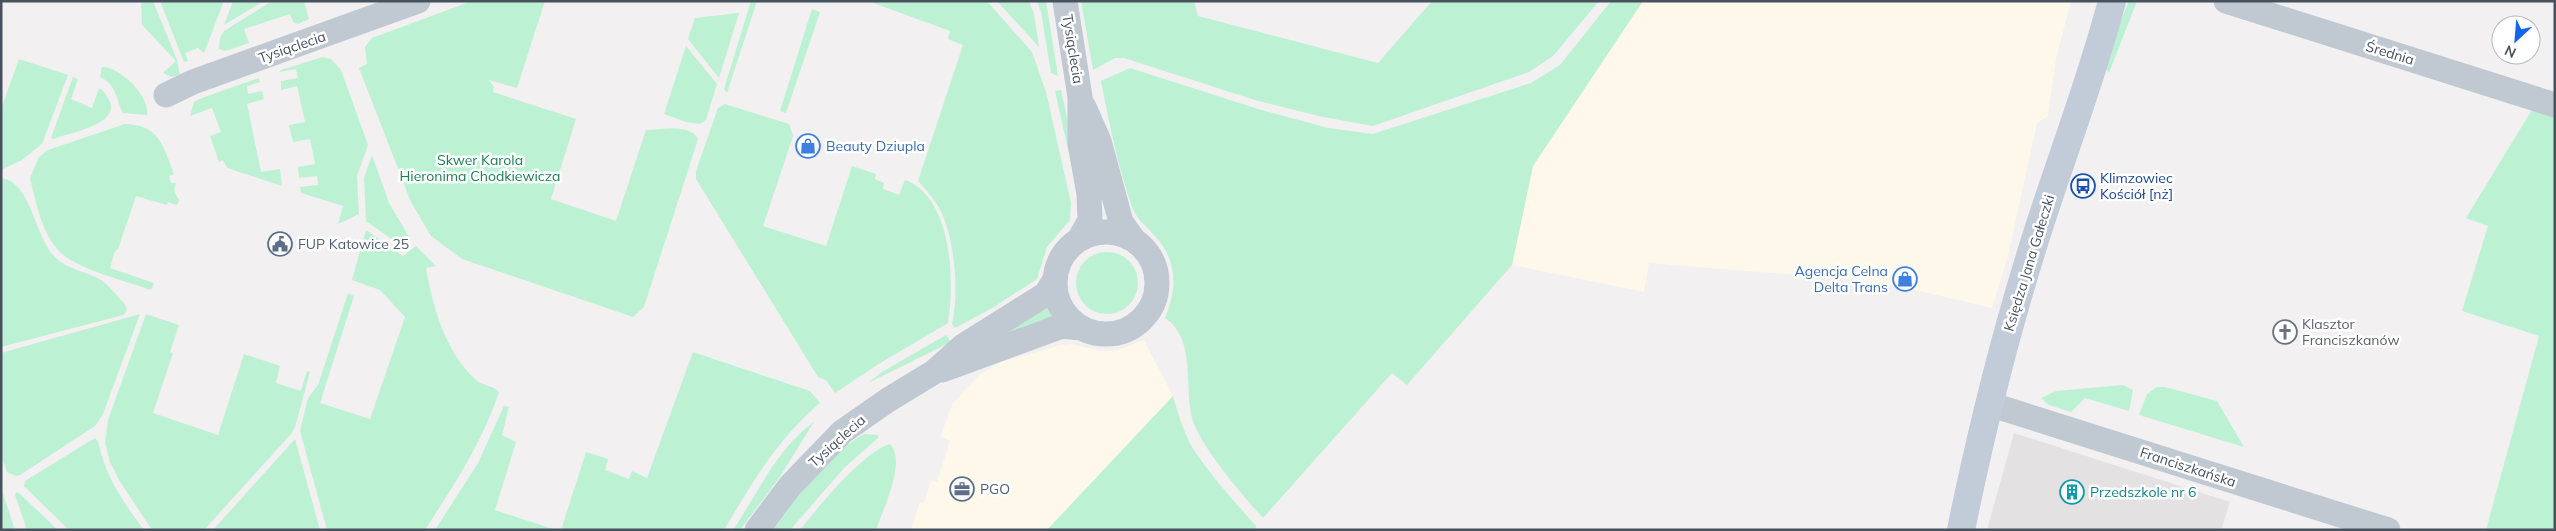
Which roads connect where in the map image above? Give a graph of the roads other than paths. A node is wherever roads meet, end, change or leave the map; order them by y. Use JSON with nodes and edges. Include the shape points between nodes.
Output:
{"nodes":[{"id":1,"x":418,"y":1,"type":"edge"},
{"id":2,"x":1066,"y":1,"type":"edge"},
{"id":3,"x":2112,"y":1,"type":"edge"},
{"id":4,"x":2226,"y":1,"type":"edge"},
{"id":5,"x":166,"y":95,"type":"dead end"},
{"id":6,"x":1080,"y":97,"type":"junction"},
{"id":7,"x":2555,"y":105,"type":"edge"},
{"id":8,"x":1080,"y":238,"type":"junction"},
{"id":9,"x":1133,"y":239,"type":"junction"},
{"id":10,"x":1054,"y":281,"type":"junction"},
{"id":11,"x":1081,"y":328,"type":"junction"},
{"id":12,"x":934,"y":372,"type":"junction"},
{"id":13,"x":1989,"y":404,"type":"junction"},
{"id":14,"x":757,"y":530,"type":"edge"},
{"id":15,"x":1961,"y":530,"type":"edge"},
{"id":16,"x":2388,"y":530,"type":"edge"}],
"edges":[{"from":1,"to":5,"type":"street","name":"Tysiąclecia","via":[[193,82]]},
{"from":2,"to":6,"type":"street","name":"Tysiąclecia"},
{"from":3,"to":13,"type":"main road","name":"Księdza Jana Gałeczki","via":[[2093,68],[2034,241]]},
{"from":4,"to":7,"type":"street","name":"Średnia"},
{"from":6,"to":8,"type":"street","name":"Tysiąclecia","via":[[1080,143],[1090,220]]},
{"from":6,"to":9,"type":"street","name":"Tysiąclecia","via":[[1099,141],[1121,222]]},
{"from":8,"to":9,"type":"street","via":[[1102,232]]},
{"from":8,"to":10,"type":"street","via":[[1065,251],[1057,265]]},
{"from":9,"to":11,"type":"street","via":[[1154,263],[1157,277],[1157,290],[1148,312],[1128,330],[1116,333],[1092,333]]},
{"from":10,"to":11,"type":"street","via":[[1057,302]]},
{"from":10,"to":12,"type":"street","name":"Tysiąclecia","via":[[1046,294],[963,346]]},
{"from":11,"to":12,"type":"street","name":"Tysiąclecia","via":[[1062,326]]},
{"from":12,"to":14,"type":"street","name":"Tysiąclecia","via":[[842,432],[790,486]]},
{"from":13,"to":15,"type":"main road","name":"Księdza Jana Gałeczki"},
{"from":13,"to":16,"type":"street","name":"Franciszkańska"}]}
